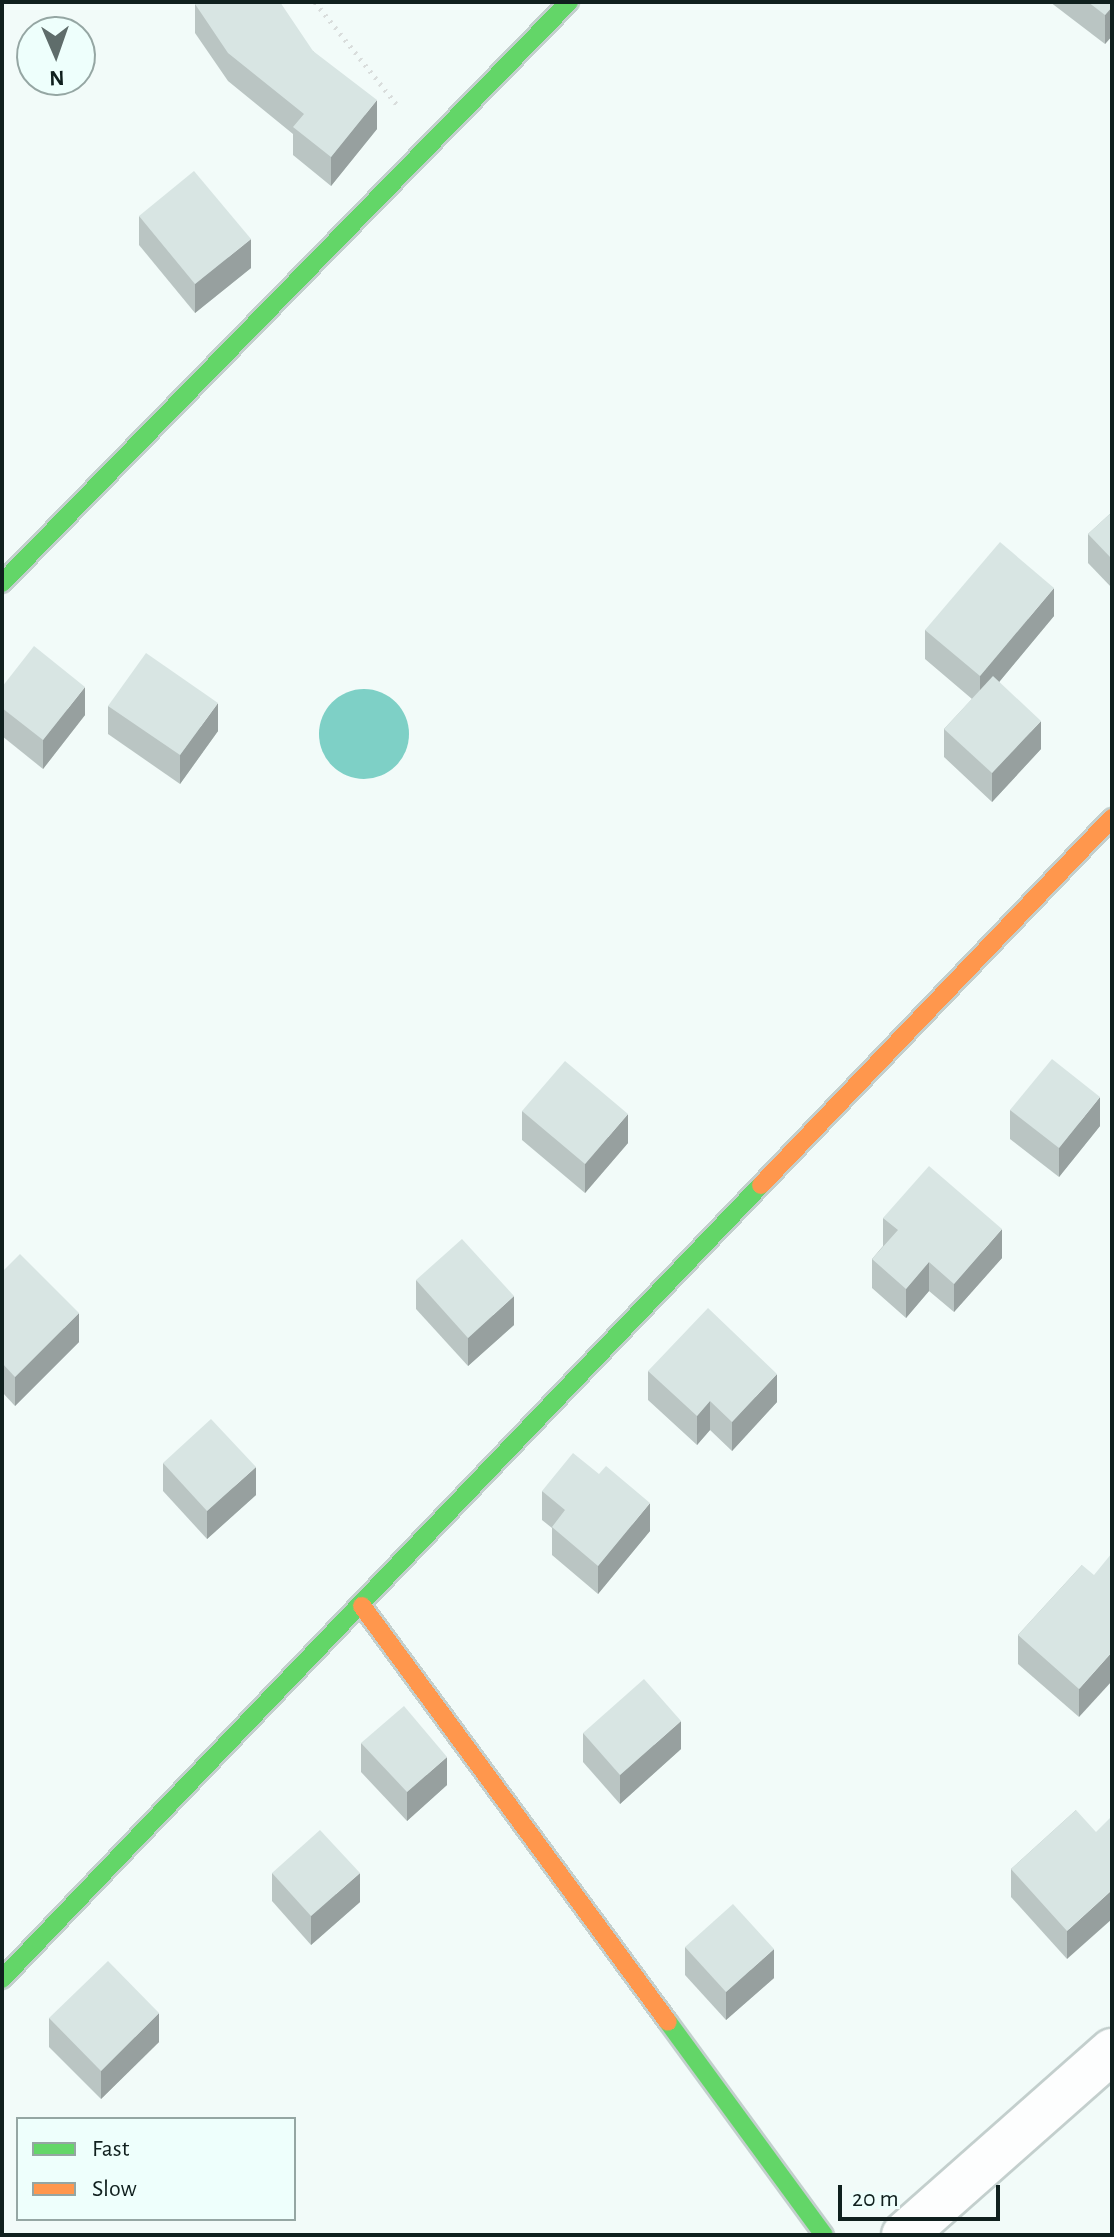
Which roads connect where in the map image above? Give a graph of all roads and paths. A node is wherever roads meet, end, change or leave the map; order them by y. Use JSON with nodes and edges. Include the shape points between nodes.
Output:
{"nodes":[{"id":1,"x":315,"y":2,"type":"edge"},
{"id":2,"x":569,"y":2,"type":"edge"},
{"id":3,"x":431,"y":147,"type":"junction"},
{"id":4,"x":2,"y":583,"type":"edge"},
{"id":5,"x":1112,"y":818,"type":"edge"},
{"id":6,"x":362,"y":1606,"type":"junction"},
{"id":7,"x":2,"y":1979,"type":"edge"},
{"id":8,"x":1112,"y":2051,"type":"edge"},
{"id":9,"x":824,"y":2235,"type":"edge"},
{"id":10,"x":904,"y":2235,"type":"edge"}],
"edges":[{"from":1,"to":3,"type":"path"},
{"from":2,"to":3,"type":"street"},
{"from":3,"to":4,"type":"street"},
{"from":5,"to":6,"type":"street"},
{"from":6,"to":7,"type":"street"},
{"from":6,"to":9,"type":"street"},
{"from":8,"to":10,"type":"street"}]}
